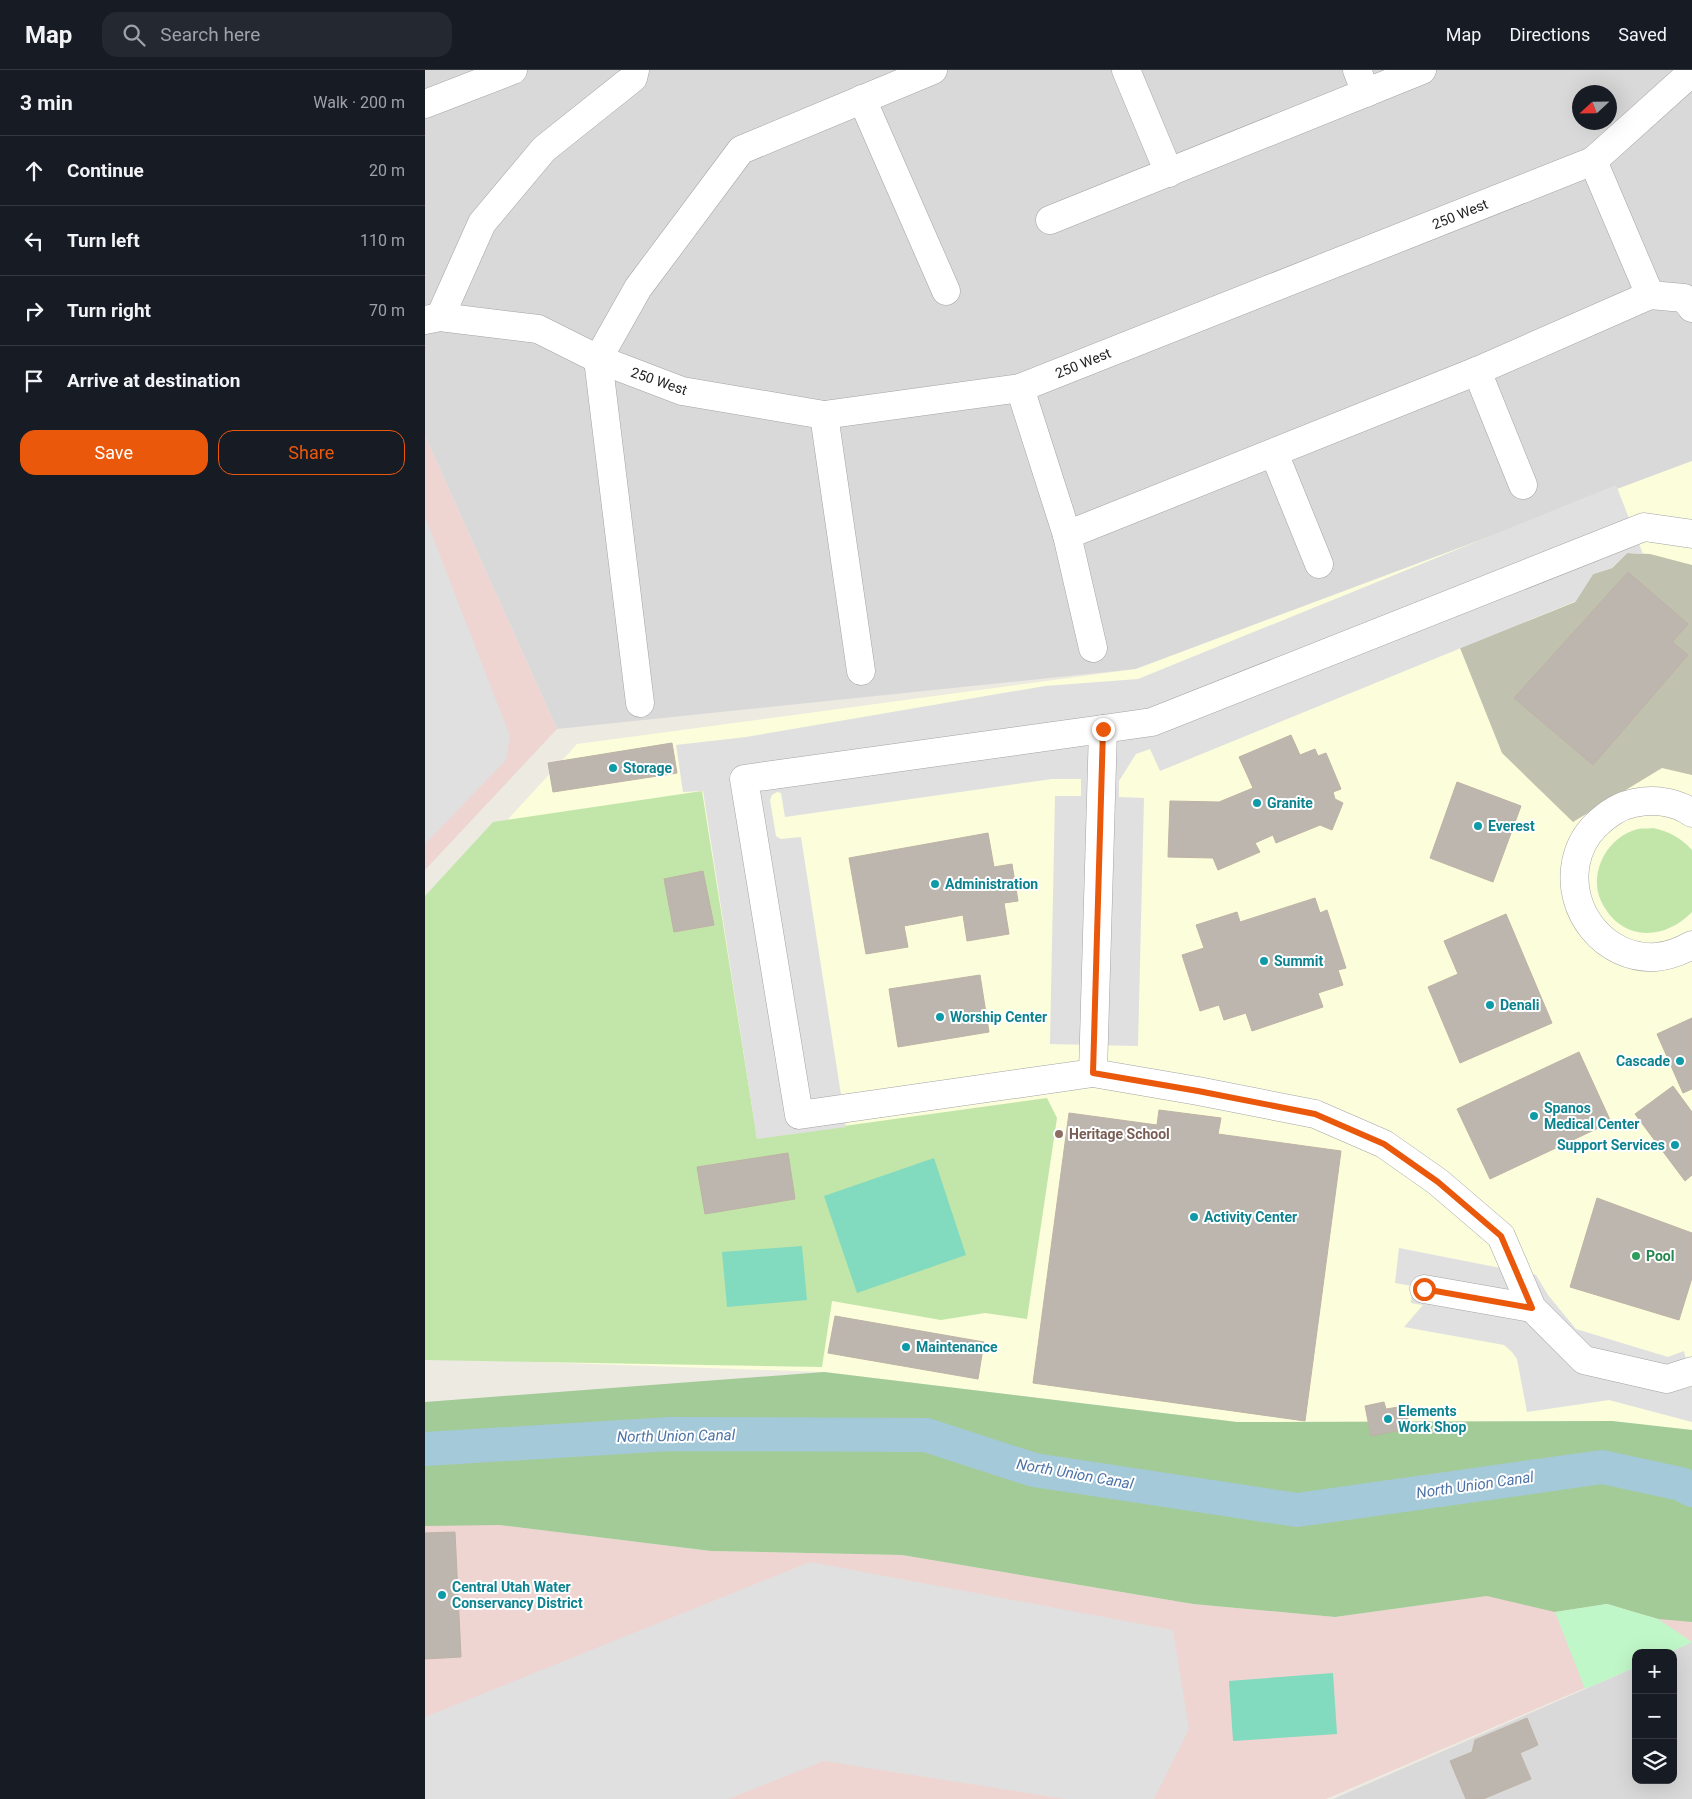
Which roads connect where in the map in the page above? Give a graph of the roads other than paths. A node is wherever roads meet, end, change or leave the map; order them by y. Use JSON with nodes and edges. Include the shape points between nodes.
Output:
{"nodes":[{"id":1,"x":513,"y":70,"type":"edge"},
{"id":2,"x":635,"y":70,"type":"edge"},
{"id":3,"x":933,"y":70,"type":"edge"},
{"id":4,"x":1126,"y":70,"type":"edge"},
{"id":5,"x":1422,"y":70,"type":"edge"},
{"id":6,"x":1692,"y":72,"type":"edge"},
{"id":7,"x":1361,"y":81,"type":"edge"},
{"id":8,"x":862,"y":99,"type":"junction"},
{"id":9,"x":425,"y":104,"type":"edge"},
{"id":10,"x":1593,"y":161,"type":"junction"},
{"id":11,"x":1169,"y":173,"type":"junction"},
{"id":12,"x":1050,"y":220,"type":"dead end"},
{"id":13,"x":946,"y":291,"type":"dead end"},
{"id":14,"x":1650,"y":295,"type":"junction"},
{"id":15,"x":1692,"y":308,"type":"edge"},
{"id":16,"x":433,"y":319,"type":"edge"},
{"id":17,"x":598,"y":358,"type":"junction"},
{"id":18,"x":1477,"y":371,"type":"junction"},
{"id":19,"x":1020,"y":388,"type":"junction"},
{"id":20,"x":824,"y":415,"type":"junction"},
{"id":21,"x":1274,"y":453,"type":"junction"},
{"id":22,"x":1523,"y":485,"type":"dead end"},
{"id":23,"x":1067,"y":534,"type":"junction"},
{"id":24,"x":1692,"y":534,"type":"edge"},
{"id":25,"x":1319,"y":564,"type":"dead end"},
{"id":26,"x":1093,"y":648,"type":"dead end"},
{"id":27,"x":861,"y":671,"type":"dead end"},
{"id":28,"x":639,"y":703,"type":"dead end"},
{"id":29,"x":1103,"y":729,"type":"junction"},
{"id":30,"x":1692,"y":812,"type":"edge"},
{"id":31,"x":1692,"y":945,"type":"edge"},
{"id":32,"x":1093,"y":1073,"type":"junction"},
{"id":33,"x":1424,"y":1289,"type":"dead end"},
{"id":34,"x":1532,"y":1308,"type":"junction"},
{"id":35,"x":1692,"y":1371,"type":"edge"}],
"edges":[{"from":1,"to":9,"type":"street"},
{"from":2,"to":16,"type":"street","via":[[633,78],[544,149],[482,223]]},
{"from":3,"to":8,"type":"street"},
{"from":4,"to":11,"type":"street"},
{"from":5,"to":7,"type":"street"},
{"from":6,"to":10,"type":"street","name":"250 West"},
{"from":7,"to":11,"type":"street"},
{"from":8,"to":13,"type":"street"},
{"from":8,"to":17,"type":"street","via":[[741,150],[638,288]]},
{"from":10,"to":14,"type":"street"},
{"from":10,"to":19,"type":"street","name":"250 West"},
{"from":11,"to":12,"type":"street"},
{"from":14,"to":15,"type":"street","via":[[1684,298]]},
{"from":14,"to":18,"type":"street"},
{"from":16,"to":17,"type":"street","name":"250 West","via":[[538,330]]},
{"from":17,"to":20,"type":"street","name":"250 West","via":[[682,391]]},
{"from":17,"to":28,"type":"street"},
{"from":18,"to":21,"type":"street"},
{"from":18,"to":22,"type":"street"},
{"from":19,"to":20,"type":"street","name":"250 West"},
{"from":19,"to":23,"type":"street"},
{"from":20,"to":27,"type":"street"},
{"from":21,"to":23,"type":"street"},
{"from":21,"to":25,"type":"street"},
{"from":23,"to":26,"type":"street"},
{"from":24,"to":29,"type":"street","via":[[1643,527],[1152,722]]},
{"from":29,"to":32,"type":"street"},
{"from":29,"to":32,"type":"street","via":[[744,779],[799,1115]]},
{"from":30,"to":31,"type":"street","via":[[1668,802],[1646,801],[1625,805],[1605,816],[1589,831],[1578,851],[1574,872],[1575,895],[1583,916],[1596,934],[1614,947],[1634,955],[1656,957]]},
{"from":32,"to":34,"type":"street","via":[[1315,1114],[1384,1144],[1438,1182],[1501,1236]]},
{"from":33,"to":34,"type":"street"},
{"from":34,"to":35,"type":"street","via":[[1583,1360],[1667,1378]]}]}
